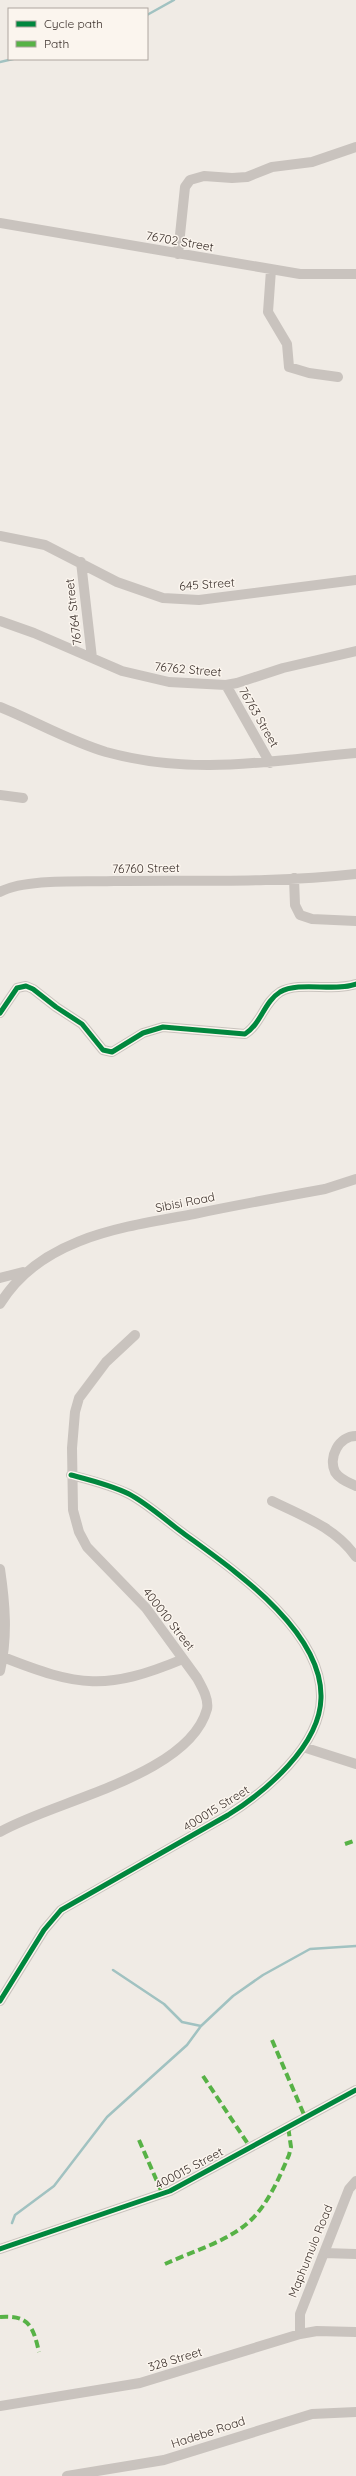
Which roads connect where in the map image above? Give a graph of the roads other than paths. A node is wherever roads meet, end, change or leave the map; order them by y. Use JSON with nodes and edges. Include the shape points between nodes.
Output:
{"nodes":[{"id":1,"x":356,"y":147,"type":"edge"},
{"id":2,"x":0,"y":223,"type":"edge"},
{"id":3,"x":178,"y":254,"type":"junction"},
{"id":4,"x":271,"y":270,"type":"junction"},
{"id":5,"x":356,"y":274,"type":"edge"},
{"id":6,"x":338,"y":376,"type":"dead end"},
{"id":7,"x":0,"y":536,"type":"edge"},
{"id":8,"x":80,"y":562,"type":"junction"},
{"id":9,"x":356,"y":580,"type":"edge"},
{"id":10,"x":0,"y":621,"type":"edge"},
{"id":11,"x":356,"y":651,"type":"edge"},
{"id":12,"x":92,"y":658,"type":"junction"},
{"id":13,"x":226,"y":685,"type":"junction"},
{"id":14,"x":0,"y":707,"type":"edge"},
{"id":15,"x":356,"y":753,"type":"edge"},
{"id":16,"x":270,"y":763,"type":"junction"},
{"id":17,"x":0,"y":795,"type":"edge"},
{"id":18,"x":23,"y":798,"type":"dead end"},
{"id":19,"x":356,"y":874,"type":"edge"},
{"id":20,"x":294,"y":878,"type":"junction"},
{"id":21,"x":0,"y":892,"type":"edge"},
{"id":22,"x":356,"y":921,"type":"edge"},
{"id":23,"x":356,"y":984,"type":"edge"},
{"id":24,"x":0,"y":1013,"type":"edge"},
{"id":25,"x":356,"y":1178,"type":"edge"},
{"id":26,"x":25,"y":1271,"type":"junction"},
{"id":27,"x":0,"y":1278,"type":"edge"},
{"id":28,"x":0,"y":1304,"type":"edge"},
{"id":29,"x":135,"y":1335,"type":"dead end"},
{"id":30,"x":356,"y":1436,"type":"edge"},
{"id":31,"x":71,"y":1475,"type":"junction"},
{"id":32,"x":356,"y":1486,"type":"edge"},
{"id":33,"x":272,"y":1501,"type":"dead end"},
{"id":34,"x":356,"y":1556,"type":"edge"},
{"id":35,"x":0,"y":1568,"type":"edge"},
{"id":36,"x":3,"y":1657,"type":"junction"},
{"id":37,"x":183,"y":1659,"type":"junction"},
{"id":38,"x":0,"y":1671,"type":"edge"},
{"id":39,"x":303,"y":1747,"type":"junction"},
{"id":40,"x":356,"y":1764,"type":"edge"},
{"id":41,"x":0,"y":1832,"type":"edge"},
{"id":42,"x":0,"y":2001,"type":"edge"},
{"id":43,"x":356,"y":2090,"type":"edge"},
{"id":44,"x":356,"y":2182,"type":"edge"},
{"id":45,"x":0,"y":2249,"type":"edge"},
{"id":46,"x":324,"y":2253,"type":"junction"},
{"id":47,"x":356,"y":2254,"type":"edge"},
{"id":48,"x":356,"y":2332,"type":"edge"},
{"id":49,"x":300,"y":2334,"type":"junction"},
{"id":50,"x":0,"y":2406,"type":"edge"},
{"id":51,"x":356,"y":2412,"type":"edge"},
{"id":52,"x":67,"y":2476,"type":"edge"}],
"edges":[{"from":1,"to":3,"type":"street","via":[[312,162],[272,167],[248,176],[204,176],[190,180],[185,187]]},
{"from":2,"to":3,"type":"street","name":"76702 Street"},
{"from":3,"to":4,"type":"street","name":"76702 Street"},
{"from":4,"to":5,"type":"street","name":"76702 Street","via":[[319,275]]},
{"from":4,"to":6,"type":"street","via":[[268,312],[287,344],[289,367],[309,373]]},
{"from":7,"to":8,"type":"street","name":"645 Street","via":[[45,545]]},
{"from":8,"to":9,"type":"street","name":"645 Street","via":[[142,592],[182,600]]},
{"from":8,"to":12,"type":"street","name":"76764 Street"},
{"from":10,"to":12,"type":"street","name":"76762 Street"},
{"from":11,"to":13,"type":"street","name":"76762 Street","via":[[301,663]]},
{"from":12,"to":13,"type":"street","name":"76762 Street","via":[[122,671],[148,678]]},
{"from":13,"to":16,"type":"street","name":"76763 Street"},
{"from":14,"to":16,"type":"street","via":[[90,746],[145,761],[200,766]]},
{"from":15,"to":16,"type":"street"},
{"from":17,"to":18,"type":"street"},
{"from":19,"to":20,"type":"street","name":"76760 Street"},
{"from":20,"to":21,"type":"street","name":"76760 Street","via":[[45,883],[14,886]]},
{"from":20,"to":22,"type":"street","via":[[295,905],[300,915],[312,919]]},
{"from":23,"to":24,"type":"street","via":[[280,992],[244,1034],[163,1028],[143,1033],[112,1052],[103,1050],[82,1024],[26,986],[16,988]]},
{"from":25,"to":26,"type":"street","name":"Sibisi Road","via":[[325,1189],[103,1231],[64,1248]]},
{"from":26,"to":27,"type":"street","name":"Sibisi Road"},
{"from":26,"to":28,"type":"street","name":"Sibisi Road"},
{"from":29,"to":31,"type":"street","name":"400010 Street","via":[[106,1362],[79,1398],[75,1412]]},
{"from":30,"to":32,"type":"street","via":[[347,1438],[337,1447],[333,1462],[335,1471],[342,1479]]},
{"from":31,"to":37,"type":"street","name":"400010 Street","via":[[75,1519],[87,1547],[146,1608]]},
{"from":31,"to":39,"type":"street","name":"400015 Street","via":[[129,1494],[147,1505],[235,1571],[288,1623],[312,1657],[320,1684],[319,1712]]},
{"from":33,"to":34,"type":"street","via":[[332,1532],[348,1545]]},
{"from":35,"to":36,"type":"street","via":[[6,1615]]},
{"from":36,"to":37,"type":"street","via":[[53,1676],[96,1682],[133,1678]]},
{"from":36,"to":38,"type":"street"},
{"from":37,"to":41,"type":"street","name":"400010 Street","via":[[197,1678],[207,1708],[189,1739],[176,1752],[122,1782]]},
{"from":39,"to":40,"type":"street"},
{"from":39,"to":42,"type":"street","name":"400015 Street","via":[[270,1783],[248,1802],[60,1910],[44,1930]]},
{"from":43,"to":45,"type":"street","name":"400015 Street","via":[[170,2191]]},
{"from":44,"to":46,"type":"street","name":"Maphumulo Road","via":[[349,2189]]},
{"from":46,"to":47,"type":"street"},
{"from":46,"to":49,"type":"street","name":"Maphumulo Road","via":[[300,2314]]},
{"from":48,"to":49,"type":"street","name":"328 Street","via":[[317,2331]]},
{"from":49,"to":50,"type":"street","name":"328 Street","via":[[126,2386]]},
{"from":51,"to":52,"type":"street","name":"Hadebe Road","via":[[312,2414],[164,2460]]}]}
